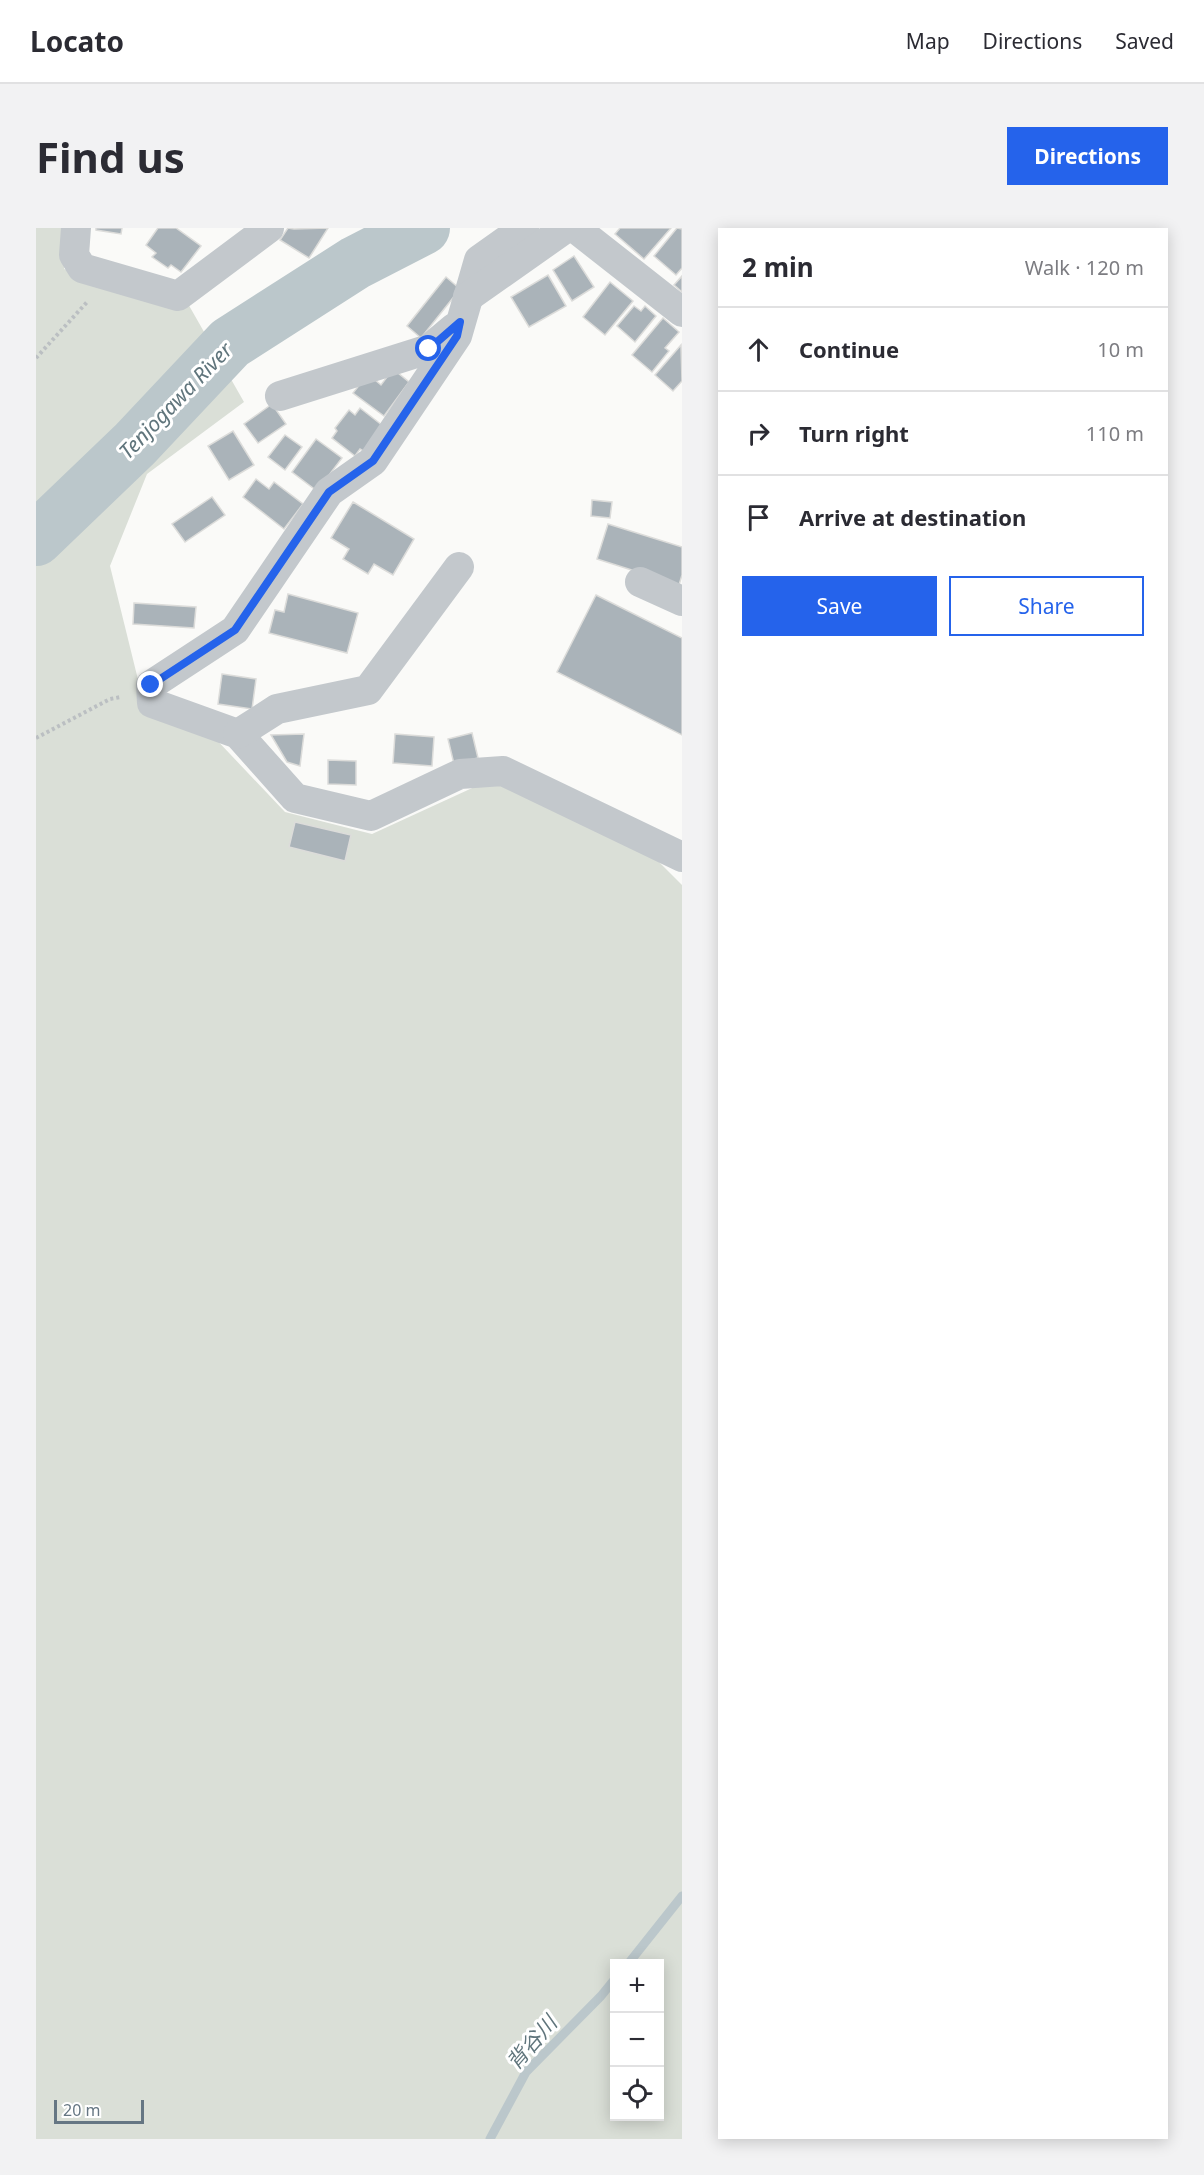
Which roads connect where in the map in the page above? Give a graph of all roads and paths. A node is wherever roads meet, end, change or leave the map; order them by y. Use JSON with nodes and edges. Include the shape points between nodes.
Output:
{"nodes":[{"id":1,"x":76,"y":228,"type":"edge"},
{"id":2,"x":269,"y":228,"type":"edge"},
{"id":3,"x":524,"y":228,"type":"edge"},
{"id":4,"x":566,"y":228,"type":"edge"},
{"id":5,"x":575,"y":228,"type":"edge"},
{"id":6,"x":111,"y":277,"type":"junction"},
{"id":7,"x":464,"y":309,"type":"junction"},
{"id":8,"x":682,"y":312,"type":"edge"},
{"id":9,"x":36,"y":358,"type":"edge"},
{"id":10,"x":280,"y":396,"type":"dead end"},
{"id":11,"x":459,"y":567,"type":"dead end"},
{"id":12,"x":640,"y":582,"type":"dead end"},
{"id":13,"x":682,"y":601,"type":"edge"},
{"id":14,"x":152,"y":693,"type":"junction"},
{"id":15,"x":238,"y":734,"type":"junction"},
{"id":16,"x":36,"y":738,"type":"edge"},
{"id":17,"x":682,"y":857,"type":"edge"}],
"edges":[{"from":1,"to":6,"type":"street","via":[[74,255],[82,268]]},
{"from":2,"to":6,"type":"street","via":[[178,296]]},
{"from":3,"to":7,"type":"street","via":[[479,260]]},
{"from":4,"to":7,"type":"street"},
{"from":5,"to":8,"type":"street"},
{"from":6,"to":9,"type":"path"},
{"from":7,"to":10,"type":"street","via":[[429,349]]},
{"from":7,"to":14,"type":"street","via":[[457,336],[373,461],[329,492],[235,630],[151,685]]},
{"from":11,"to":15,"type":"street","via":[[368,690],[277,709]]},
{"from":12,"to":13,"type":"street"},
{"from":14,"to":15,"type":"street","via":[[152,703]]},
{"from":14,"to":16,"type":"path","via":[[110,699]]},
{"from":15,"to":17,"type":"street","via":[[295,798],[371,816],[460,774],[503,771]]}]}
